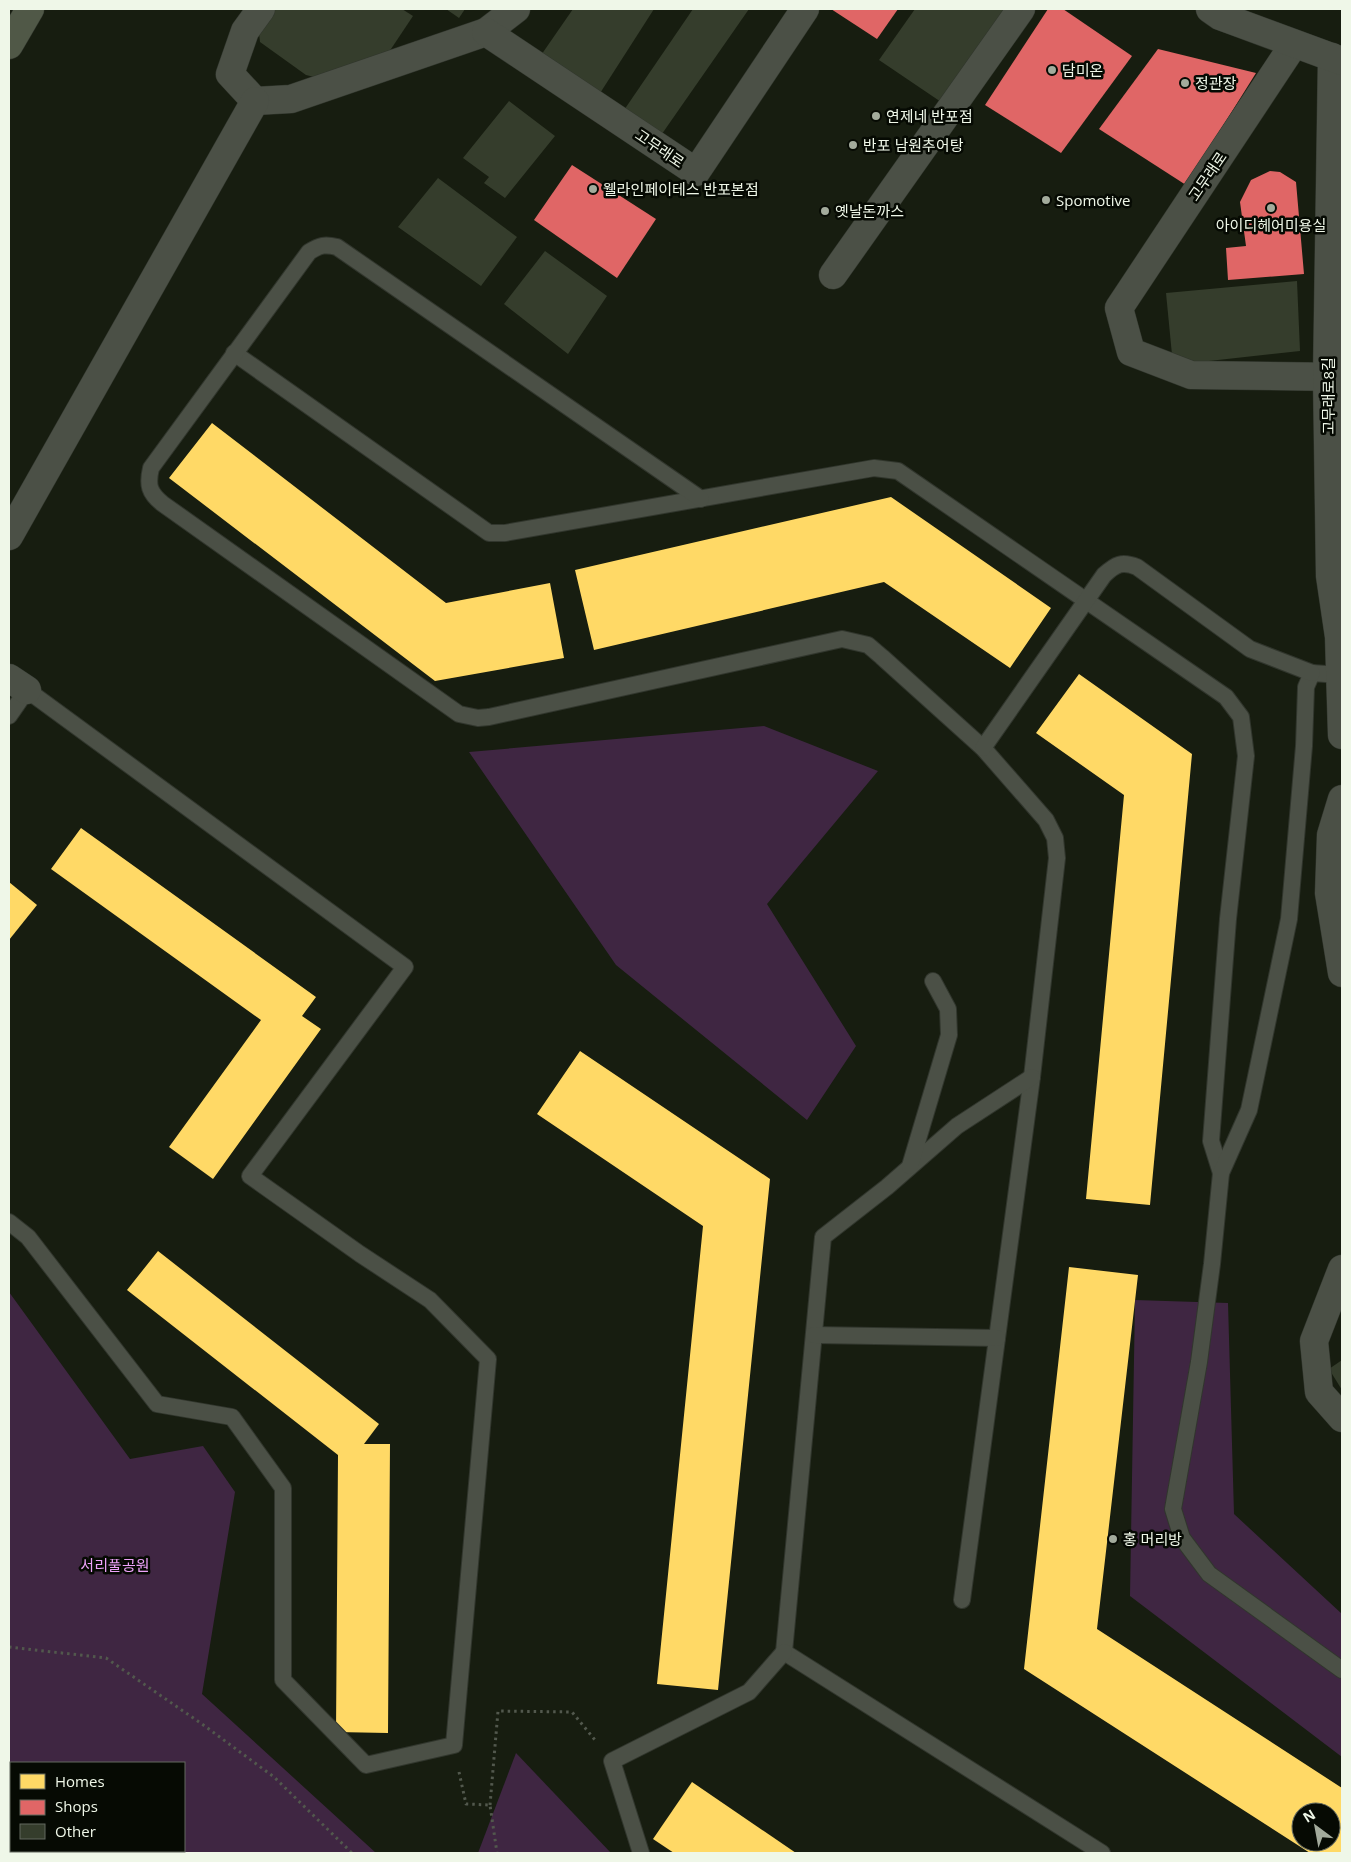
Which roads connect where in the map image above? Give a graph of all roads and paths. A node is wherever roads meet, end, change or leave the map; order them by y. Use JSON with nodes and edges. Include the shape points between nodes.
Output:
{"nodes":[{"id":1,"x":30,"y":9,"type":"edge"},
{"id":2,"x":261,"y":9,"type":"edge"},
{"id":3,"x":516,"y":9,"type":"edge"},
{"id":4,"x":805,"y":9,"type":"edge"},
{"id":5,"x":1021,"y":9,"type":"edge"},
{"id":6,"x":1210,"y":9,"type":"edge"},
{"id":7,"x":486,"y":32,"type":"junction"},
{"id":8,"x":9,"y":44,"type":"edge"},
{"id":9,"x":1294,"y":44,"type":"junction"},
{"id":10,"x":1337,"y":59,"type":"edge"},
{"id":11,"x":255,"y":101,"type":"junction"},
{"id":12,"x":834,"y":275,"type":"dead end"},
{"id":13,"x":234,"y":353,"type":"junction"},
{"id":14,"x":1335,"y":377,"type":"edge"},
{"id":15,"x":701,"y":499,"type":"junction"},
{"id":16,"x":9,"y":536,"type":"edge"},
{"id":17,"x":1087,"y":600,"type":"junction"},
{"id":18,"x":1341,"y":637,"type":"edge"},
{"id":19,"x":1312,"y":673,"type":"junction"},
{"id":20,"x":1340,"y":675,"type":"junction"},
{"id":21,"x":18,"y":684,"type":"edge"},
{"id":22,"x":9,"y":716,"type":"edge"},
{"id":23,"x":1342,"y":735,"type":"edge"},
{"id":24,"x":983,"y":748,"type":"junction"},
{"id":25,"x":1342,"y":800,"type":"edge"},
{"id":26,"x":1342,"y":973,"type":"edge"},
{"id":27,"x":933,"y":981,"type":"dead end"},
{"id":28,"x":1032,"y":1077,"type":"junction"},
{"id":29,"x":910,"y":1166,"type":"junction"},
{"id":30,"x":1221,"y":1173,"type":"junction"},
{"id":31,"x":9,"y":1222,"type":"edge"},
{"id":32,"x":1342,"y":1269,"type":"edge"},
{"id":33,"x":814,"y":1335,"type":"junction"},
{"id":34,"x":997,"y":1338,"type":"junction"},
{"id":35,"x":1342,"y":1418,"type":"edge"},
{"id":36,"x":962,"y":1600,"type":"dead end"},
{"id":37,"x":9,"y":1647,"type":"edge"},
{"id":38,"x":784,"y":1652,"type":"junction"},
{"id":39,"x":1342,"y":1670,"type":"edge"},
{"id":40,"x":454,"y":1745,"type":"junction"},
{"id":41,"x":612,"y":1761,"type":"junction"},
{"id":42,"x":490,"y":1805,"type":"junction"},
{"id":43,"x":352,"y":1853,"type":"edge"},
{"id":44,"x":496,"y":1853,"type":"edge"},
{"id":45,"x":641,"y":1853,"type":"edge"},
{"id":46,"x":1102,"y":1853,"type":"edge"}],
"edges":[{"from":1,"to":8,"type":"main road"},
{"from":2,"to":11,"type":"street","via":[[245,31],[230,74]]},
{"from":3,"to":7,"type":"street"},
{"from":4,"to":7,"type":"street","name":"고무래로","via":[[696,172]]},
{"from":5,"to":12,"type":"street"},
{"from":6,"to":9,"type":"street","via":[[1220,16]]},
{"from":7,"to":11,"type":"street","via":[[291,100]]},
{"from":9,"to":10,"type":"street"},
{"from":9,"to":14,"type":"street","name":"고무래로","via":[[1119,308],[1131,352],[1191,375]]},
{"from":10,"to":14,"type":"street","name":"고무래로8길"},
{"from":11,"to":16,"type":"street"},
{"from":13,"to":15,"type":"lane","via":[[489,533],[505,534]]},
{"from":13,"to":15,"type":"lane","via":[[309,252],[320,245],[337,247]]},
{"from":13,"to":24,"type":"lane","via":[[151,468],[148,484],[153,497],[459,714],[489,717],[842,639],[868,645]]},
{"from":14,"to":18,"type":"street","name":"고무래로8길","via":[[1330,576]]},
{"from":15,"to":17,"type":"lane","via":[[874,468],[898,472]]},
{"from":17,"to":19,"type":"lane","via":[[1104,575],[1117,564],[1126,563],[1250,649]]},
{"from":17,"to":24,"type":"lane"},
{"from":17,"to":30,"type":"lane","via":[[1226,698],[1241,717],[1246,756],[1210,1141]]},
{"from":18,"to":20,"type":"street","name":"고무래로8길"},
{"from":19,"to":20,"type":"lane"},
{"from":19,"to":30,"type":"lane","via":[[1306,687],[1305,738],[1289,919],[1249,1110]]},
{"from":20,"to":23,"type":"street","name":"고무래로8길"},
{"from":21,"to":22,"type":"lane"},
{"from":21,"to":40,"type":"lane","via":[[405,967],[250,1176],[430,1300],[488,1359]]},
{"from":24,"to":28,"type":"lane","via":[[1046,820],[1055,838],[1057,858]]},
{"from":25,"to":26,"type":"street","via":[[1331,835],[1329,893]]},
{"from":27,"to":29,"type":"lane","via":[[948,1009],[948,1035]]},
{"from":28,"to":29,"type":"lane","via":[[957,1126]]},
{"from":28,"to":34,"type":"lane"},
{"from":29,"to":33,"type":"lane","via":[[823,1237]]},
{"from":30,"to":39,"type":"lane","via":[[1199,1362],[1172,1509],[1182,1538],[1209,1574]]},
{"from":31,"to":40,"type":"lane","via":[[28,1237],[158,1404],[232,1417],[283,1488],[283,1680],[366,1765]]},
{"from":32,"to":35,"type":"street","via":[[1314,1341],[1320,1392]]},
{"from":33,"to":34,"type":"lane"},
{"from":33,"to":38,"type":"lane"},
{"from":34,"to":36,"type":"lane"},
{"from":37,"to":43,"type":"path","via":[[106,1658],[274,1777]]},
{"from":38,"to":41,"type":"lane","via":[[749,1692]]},
{"from":38,"to":46,"type":"lane"},
{"from":40,"to":42,"type":"path","via":[[466,1804]]},
{"from":41,"to":42,"type":"path","via":[[572,1712],[498,1710]]},
{"from":41,"to":45,"type":"lane"},
{"from":42,"to":44,"type":"path"}]}
